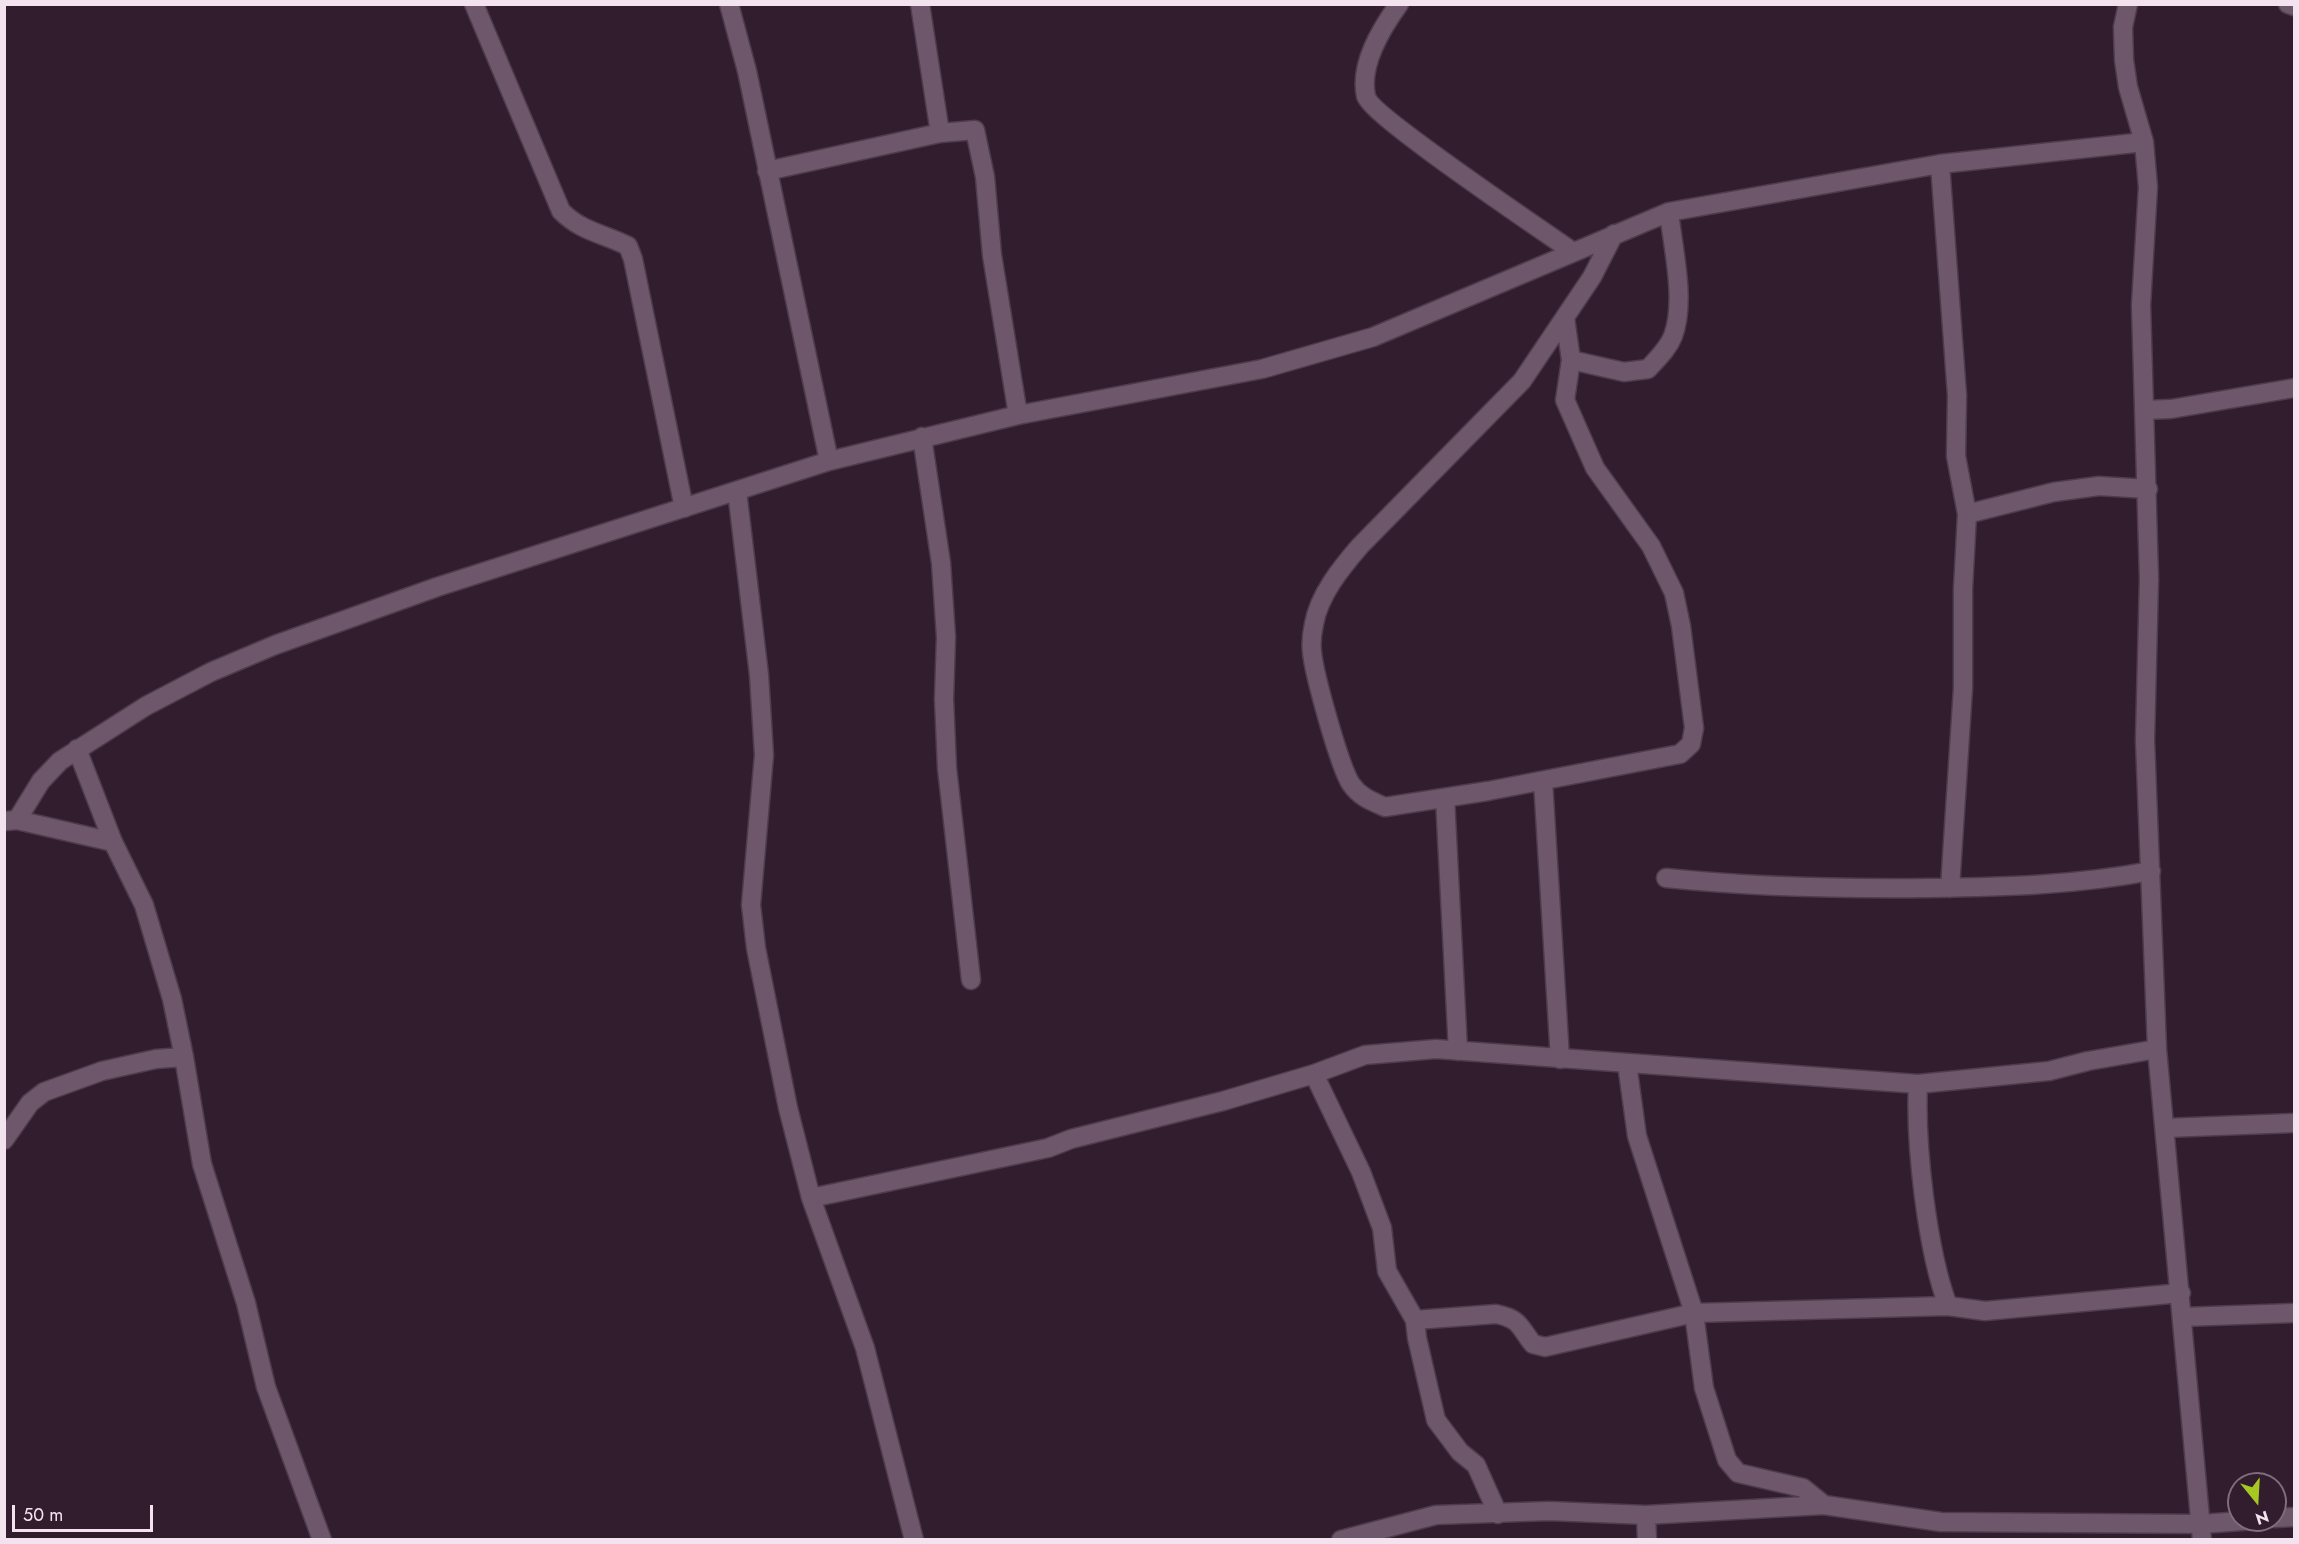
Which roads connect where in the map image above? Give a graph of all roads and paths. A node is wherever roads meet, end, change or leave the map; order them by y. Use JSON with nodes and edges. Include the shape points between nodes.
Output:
{"nodes":[{"id":1,"x":474,"y":4,"type":"edge"},
{"id":2,"x":729,"y":4,"type":"edge"},
{"id":3,"x":920,"y":4,"type":"edge"},
{"id":4,"x":1399,"y":4,"type":"edge"},
{"id":5,"x":2128,"y":4,"type":"edge"},
{"id":6,"x":2288,"y":4,"type":"edge"},
{"id":7,"x":2295,"y":6,"type":"edge"},
{"id":8,"x":940,"y":133,"type":"junction"},
{"id":9,"x":2144,"y":142,"type":"junction"},
{"id":10,"x":1940,"y":164,"type":"junction"},
{"id":11,"x":767,"y":171,"type":"junction"},
{"id":12,"x":1669,"y":212,"type":"junction"},
{"id":13,"x":1614,"y":234,"type":"junction"},
{"id":14,"x":1574,"y":252,"type":"junction"},
{"id":15,"x":1565,"y":318,"type":"junction"},
{"id":16,"x":1570,"y":360,"type":"junction"},
{"id":17,"x":2294,"y":391,"type":"edge"},
{"id":18,"x":2144,"y":410,"type":"junction"},
{"id":19,"x":1018,"y":415,"type":"junction"},
{"id":20,"x":922,"y":438,"type":"junction"},
{"id":21,"x":829,"y":461,"type":"junction"},
{"id":22,"x":2148,"y":489,"type":"junction"},
{"id":23,"x":737,"y":491,"type":"junction"},
{"id":24,"x":684,"y":508,"type":"junction"},
{"id":25,"x":1967,"y":514,"type":"junction"},
{"id":26,"x":77,"y":749,"type":"junction"},
{"id":27,"x":1543,"y":781,"type":"junction"},
{"id":28,"x":1445,"y":798,"type":"junction"},
{"id":29,"x":11,"y":820,"type":"edge"},
{"id":30,"x":113,"y":842,"type":"junction"},
{"id":31,"x":2151,"y":871,"type":"junction"},
{"id":32,"x":1666,"y":878,"type":"dead end"},
{"id":33,"x":1950,"y":888,"type":"junction"},
{"id":34,"x":972,"y":980,"type":"dead end"},
{"id":35,"x":2157,"y":1049,"type":"junction"},
{"id":36,"x":1458,"y":1051,"type":"junction"},
{"id":37,"x":184,"y":1057,"type":"junction"},
{"id":38,"x":1560,"y":1059,"type":"junction"},
{"id":39,"x":1627,"y":1064,"type":"junction"},
{"id":40,"x":1314,"y":1074,"type":"junction"},
{"id":41,"x":1918,"y":1084,"type":"junction"},
{"id":42,"x":2295,"y":1122,"type":"edge"},
{"id":43,"x":2165,"y":1128,"type":"junction"},
{"id":44,"x":4,"y":1140,"type":"edge"},
{"id":45,"x":811,"y":1197,"type":"junction"},
{"id":46,"x":2181,"y":1293,"type":"junction"},
{"id":47,"x":1948,"y":1306,"type":"junction"},
{"id":48,"x":1694,"y":1313,"type":"junction"},
{"id":49,"x":2295,"y":1313,"type":"edge"},
{"id":50,"x":2183,"y":1317,"type":"junction"},
{"id":51,"x":1415,"y":1320,"type":"junction"},
{"id":52,"x":1824,"y":1505,"type":"junction"},
{"id":53,"x":1498,"y":1514,"type":"junction"},
{"id":54,"x":1646,"y":1515,"type":"junction"},
{"id":55,"x":2227,"y":1526,"type":"edge"},
{"id":56,"x":2202,"y":1532,"type":"edge"},
{"id":57,"x":322,"y":1539,"type":"edge"},
{"id":58,"x":914,"y":1539,"type":"edge"},
{"id":59,"x":1341,"y":1539,"type":"edge"},
{"id":60,"x":1647,"y":1539,"type":"edge"}],
"edges":[{"from":1,"to":24,"type":"street","via":[[561,211],[588,232],[627,246],[633,259]]},
{"from":2,"to":11,"type":"street"},
{"from":3,"to":8,"type":"street"},
{"from":4,"to":14,"type":"street","via":[[1378,38],[1364,76],[1366,99],[1426,148]]},
{"from":5,"to":9,"type":"street","via":[[2123,27],[2124,60]]},
{"from":6,"to":7,"type":"street"},
{"from":8,"to":11,"type":"street"},
{"from":8,"to":19,"type":"street","via":[[975,130]]},
{"from":9,"to":10,"type":"street"},
{"from":9,"to":18,"type":"street","via":[[2148,186],[2141,305]]},
{"from":10,"to":12,"type":"street"},
{"from":10,"to":25,"type":"street","via":[[1957,395],[1956,456]]},
{"from":11,"to":21,"type":"street"},
{"from":12,"to":13,"type":"street"},
{"from":12,"to":16,"type":"street","via":[[1679,310],[1673,337],[1664,351],[1648,369],[1624,372]]},
{"from":13,"to":14,"type":"street"},
{"from":13,"to":15,"type":"street"},
{"from":14,"to":19,"type":"street","via":[[1373,337],[1262,369]]},
{"from":15,"to":16,"type":"street"},
{"from":15,"to":28,"type":"street","via":[[1522,381],[1340,570],[1314,623],[1312,652],[1328,718],[1350,783],[1364,798],[1385,807]]},
{"from":16,"to":27,"type":"street","via":[[1565,400],[1591,459],[1651,546],[1674,593],[1694,728],[1691,744],[1680,754]]},
{"from":17,"to":18,"type":"street","via":[[2171,410]]},
{"from":18,"to":22,"type":"street"},
{"from":19,"to":20,"type":"street"},
{"from":20,"to":21,"type":"street"},
{"from":20,"to":34,"type":"street","via":[[941,563],[947,768]]},
{"from":21,"to":23,"type":"street"},
{"from":22,"to":25,"type":"street","via":[[2088,487]]},
{"from":22,"to":31,"type":"street","via":[[2145,740]]},
{"from":23,"to":24,"type":"street"},
{"from":23,"to":45,"type":"street","via":[[759,675],[764,755],[751,905],[788,1108]]},
{"from":24,"to":26,"type":"street","via":[[437,587],[275,645],[146,706]]},
{"from":25,"to":33,"type":"street","via":[[1963,687]]},
{"from":26,"to":29,"type":"street","via":[[40,782]]},
{"from":26,"to":30,"type":"street"},
{"from":27,"to":28,"type":"street"},
{"from":27,"to":38,"type":"street"},
{"from":28,"to":36,"type":"street"},
{"from":29,"to":30,"type":"street"},
{"from":30,"to":37,"type":"street","via":[[144,905],[172,999]]},
{"from":31,"to":33,"type":"street","via":[[2105,880],[2019,888]]},
{"from":31,"to":35,"type":"street"},
{"from":32,"to":33,"type":"street","via":[[1775,888]]},
{"from":35,"to":41,"type":"street","via":[[2049,1071]]},
{"from":35,"to":43,"type":"street"},
{"from":36,"to":38,"type":"street"},
{"from":36,"to":40,"type":"street","via":[[1365,1054]]},
{"from":37,"to":44,"type":"street","via":[[102,1071],[44,1092],[30,1103]]},
{"from":37,"to":57,"type":"street","via":[[202,1164],[246,1303],[266,1387]]},
{"from":38,"to":39,"type":"street"},
{"from":39,"to":41,"type":"street"},
{"from":39,"to":48,"type":"street","via":[[1637,1136]]},
{"from":40,"to":45,"type":"street","via":[[1048,1148]]},
{"from":40,"to":51,"type":"street","via":[[1375,1209],[1382,1228],[1387,1271]]},
{"from":41,"to":47,"type":"street","via":[[1918,1132],[1930,1224]]},
{"from":42,"to":43,"type":"street"},
{"from":43,"to":46,"type":"street"},
{"from":45,"to":58,"type":"street","via":[[865,1348]]},
{"from":46,"to":47,"type":"street","via":[[1985,1311]]},
{"from":46,"to":50,"type":"street"},
{"from":47,"to":48,"type":"street"},
{"from":48,"to":51,"type":"street","via":[[1545,1347],[1533,1344],[1518,1321],[1508,1316]]},
{"from":48,"to":52,"type":"street","via":[[1704,1388],[1727,1460],[1738,1473],[1803,1488]]},
{"from":49,"to":50,"type":"street"},
{"from":50,"to":56,"type":"street"},
{"from":51,"to":53,"type":"street","via":[[1436,1420],[1460,1452],[1476,1465]]},
{"from":52,"to":54,"type":"street"},
{"from":52,"to":56,"type":"street","via":[[1941,1522]]},
{"from":53,"to":54,"type":"street","via":[[1549,1510]]},
{"from":53,"to":59,"type":"street","via":[[1436,1515]]},
{"from":54,"to":60,"type":"street"},
{"from":55,"to":56,"type":"street"}]}
